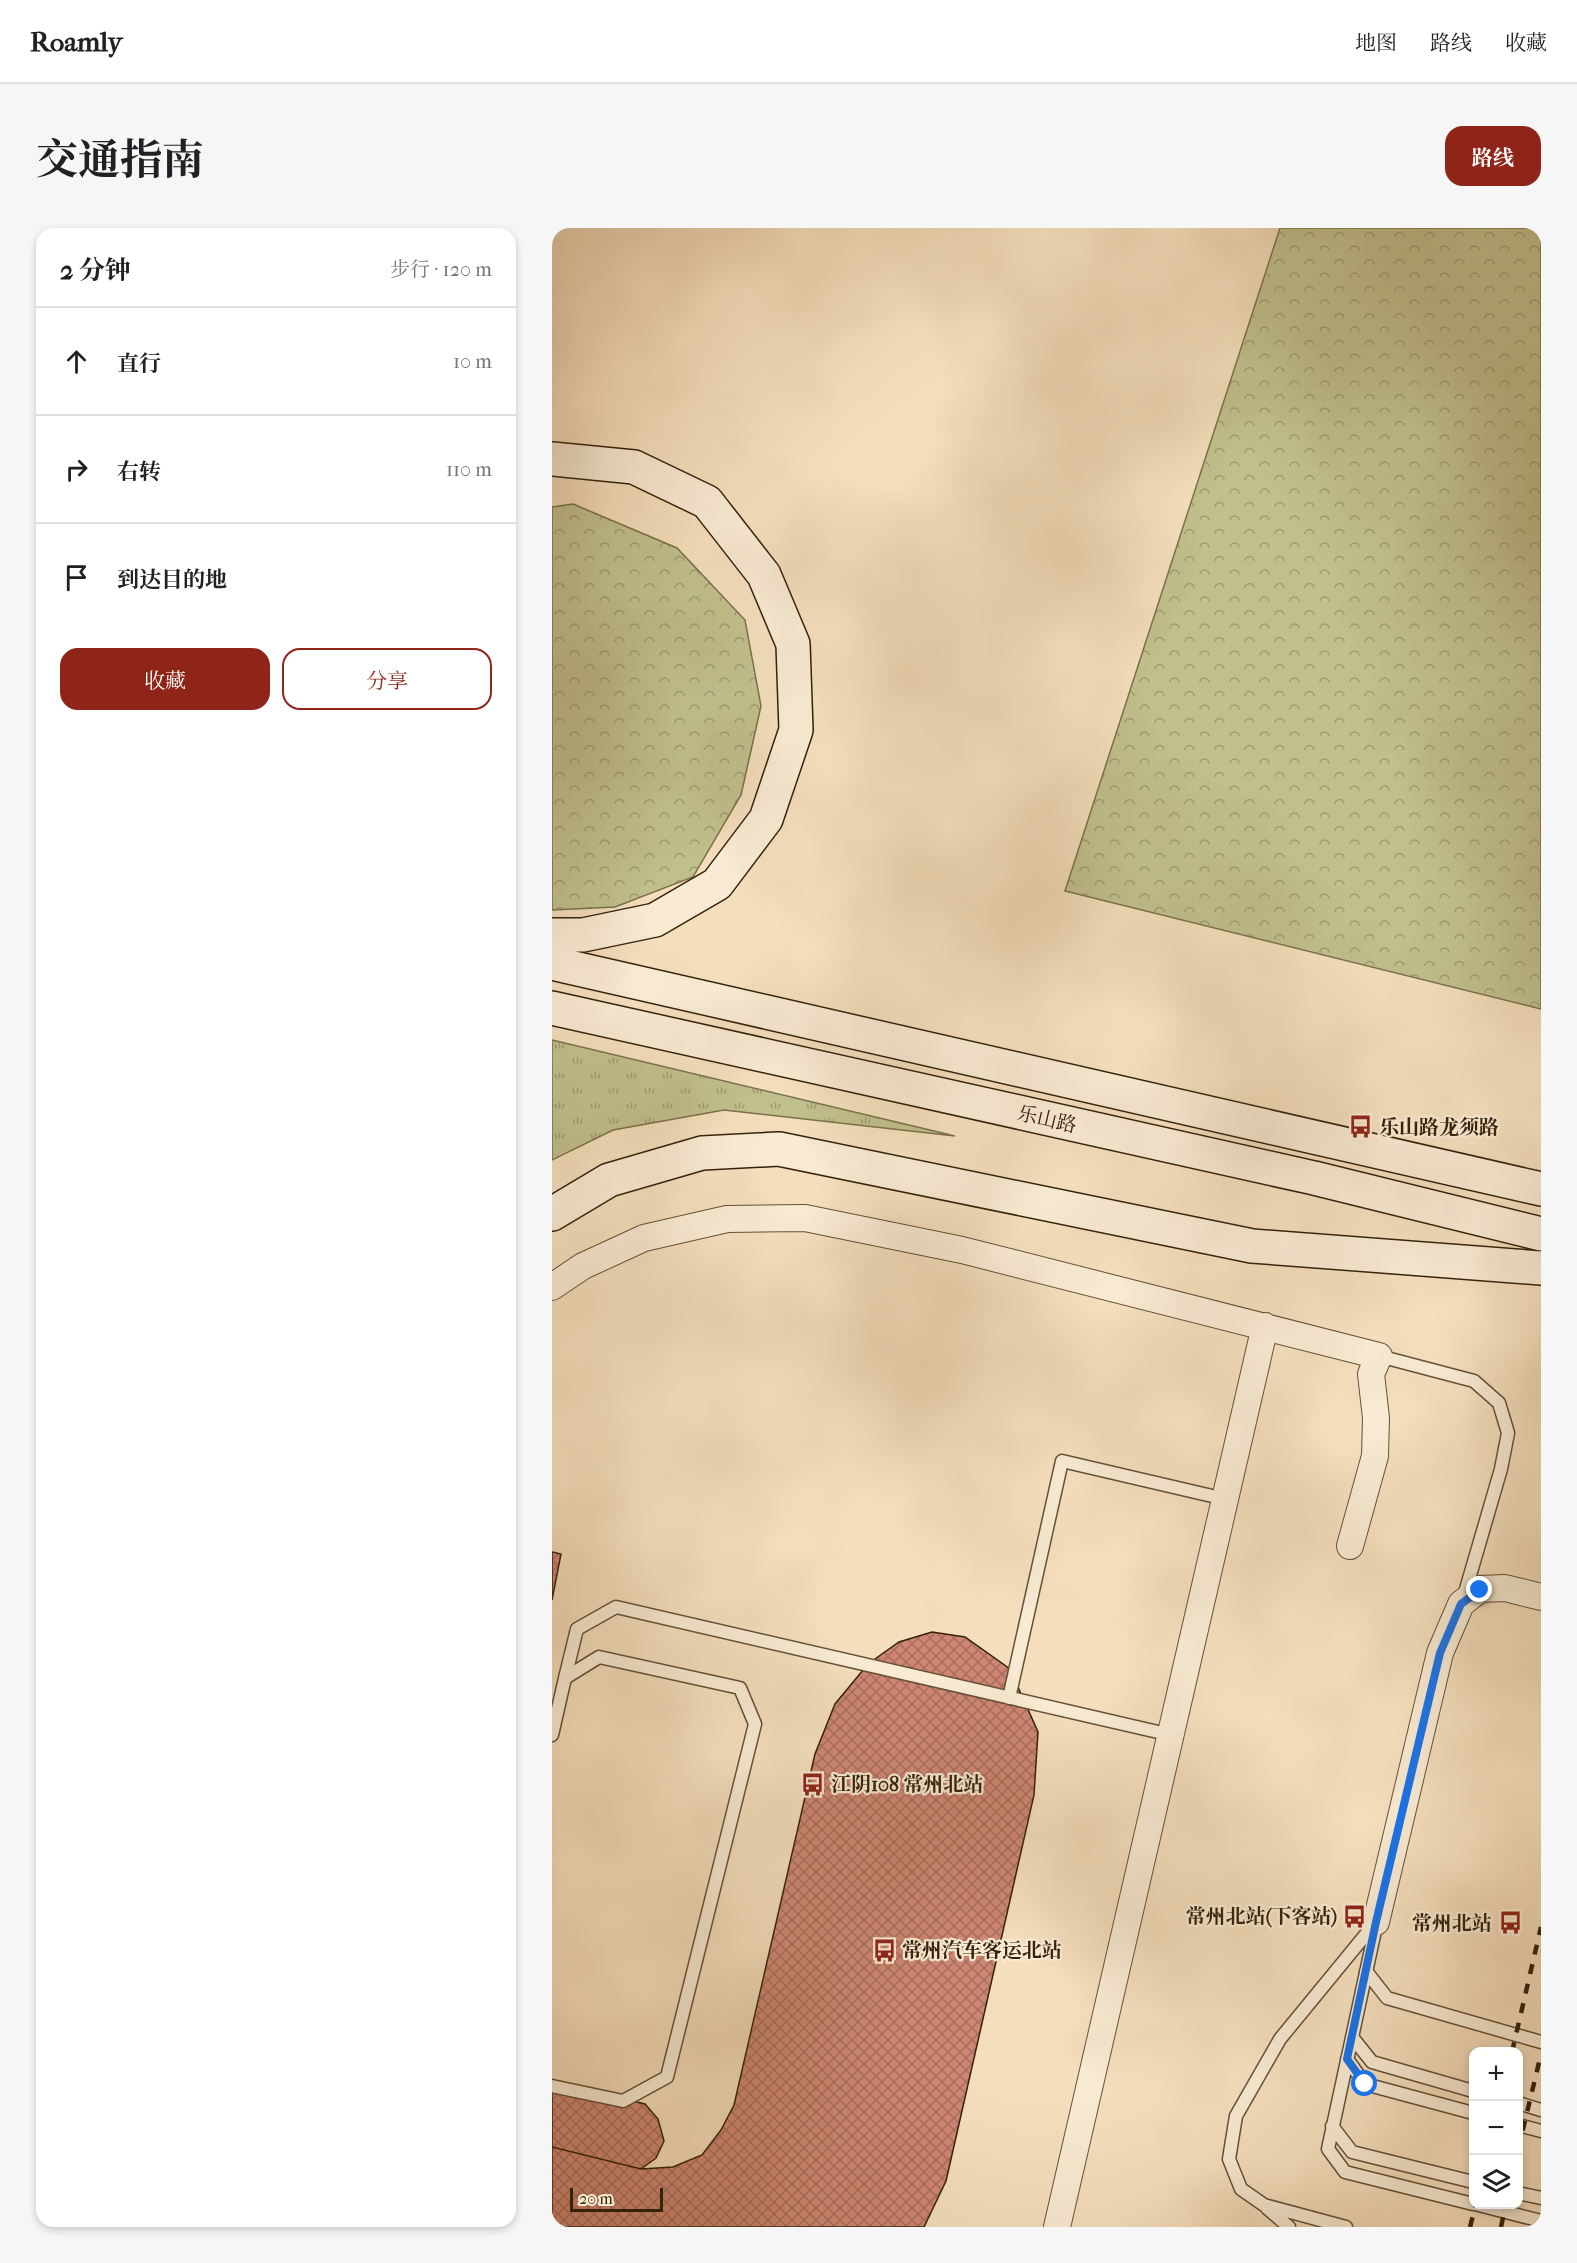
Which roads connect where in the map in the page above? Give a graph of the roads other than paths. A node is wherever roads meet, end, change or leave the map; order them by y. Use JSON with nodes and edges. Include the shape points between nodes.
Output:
{"nodes":[{"id":1,"x":552,"y":459,"type":"edge"},
{"id":2,"x":552,"y":935,"type":"edge"},
{"id":3,"x":552,"y":963,"type":"edge"},
{"id":4,"x":552,"y":1008,"type":"edge"},
{"id":5,"x":1541,"y":1189,"type":"edge"},
{"id":6,"x":552,"y":1214,"type":"edge"},
{"id":7,"x":1541,"y":1234,"type":"edge"},
{"id":8,"x":1541,"y":1268,"type":"edge"},
{"id":9,"x":552,"y":1287,"type":"edge"},
{"id":10,"x":1265,"y":1326,"type":"junction"},
{"id":11,"x":1379,"y":1356,"type":"junction"},
{"id":12,"x":1225,"y":1499,"type":"junction"},
{"id":13,"x":1350,"y":1545,"type":"dead end"},
{"id":14,"x":1541,"y":1597,"type":"edge"},
{"id":15,"x":1461,"y":1604,"type":"junction"},
{"id":16,"x":565,"y":1678,"type":"junction"},
{"id":17,"x":1009,"y":1698,"type":"junction"},
{"id":18,"x":552,"y":1735,"type":"edge"},
{"id":19,"x":1171,"y":1735,"type":"junction"},
{"id":20,"x":1376,"y":1922,"type":"junction"},
{"id":21,"x":1366,"y":1971,"type":"junction"},
{"id":22,"x":1352,"y":2037,"type":"junction"},
{"id":23,"x":1541,"y":2042,"type":"edge"},
{"id":24,"x":1347,"y":2059,"type":"junction"},
{"id":25,"x":552,"y":2086,"type":"edge"},
{"id":26,"x":1469,"y":2090,"type":"edge"},
{"id":27,"x":1523,"y":2104,"type":"edge"},
{"id":28,"x":1541,"y":2109,"type":"edge"},
{"id":29,"x":1469,"y":2112,"type":"edge"},
{"id":30,"x":1332,"y":2126,"type":"junction"},
{"id":31,"x":1523,"y":2126,"type":"edge"},
{"id":32,"x":1541,"y":2131,"type":"edge"},
{"id":33,"x":1469,"y":2181,"type":"edge"},
{"id":34,"x":1523,"y":2194,"type":"edge"},
{"id":35,"x":1541,"y":2198,"type":"edge"},
{"id":36,"x":1469,"y":2203,"type":"edge"},
{"id":37,"x":1264,"y":2205,"type":"junction"},
{"id":38,"x":1494,"y":2209,"type":"edge"},
{"id":39,"x":1541,"y":2221,"type":"edge"},
{"id":40,"x":1057,"y":2227,"type":"edge"},
{"id":41,"x":1288,"y":2227,"type":"edge"},
{"id":42,"x":1346,"y":2227,"type":"edge"}],
"edges":[{"from":1,"to":2,"type":"main road","via":[[634,468],[707,502],[764,575],[793,644],[796,730],[766,819],[717,884],[655,920],[583,935]]},
{"from":3,"to":5,"type":"main road","name":"乐山路"},
{"from":4,"to":7,"type":"main road","name":"乐山路","via":[[1302,1176]]},
{"from":6,"to":8,"type":"main road","via":[[609,1180],[702,1153],[779,1149],[1252,1246]]},
{"from":9,"to":10,"type":"street","via":[[583,1266],[644,1238],[727,1219],[805,1218],[962,1250]]},
{"from":10,"to":11,"type":"street"},
{"from":10,"to":12,"type":"street"},
{"from":11,"to":13,"type":"street","via":[[1371,1374],[1375,1456]]},
{"from":11,"to":15,"type":"lane","via":[[1474,1381],[1499,1403],[1508,1432]]},
{"from":12,"to":17,"type":"lane","via":[[1062,1461]]},
{"from":12,"to":19,"type":"street"},
{"from":14,"to":15,"type":"street","via":[[1505,1588],[1480,1590]]},
{"from":15,"to":20,"type":"street","via":[[1440,1653]]},
{"from":16,"to":17,"type":"lane","via":[[577,1629],[616,1607]]},
{"from":16,"to":18,"type":"lane"},
{"from":16,"to":25,"type":"lane","via":[[598,1657],[740,1688],[755,1724],[667,2077],[623,2102]]},
{"from":17,"to":19,"type":"lane"},
{"from":19,"to":40,"type":"street"},
{"from":20,"to":21,"type":"lane"},
{"from":20,"to":37,"type":"lane","via":[[1280,2039],[1236,2116],[1229,2159],[1241,2189]]},
{"from":21,"to":22,"type":"lane"},
{"from":21,"to":23,"type":"lane","via":[[1387,1998]]},
{"from":22,"to":24,"type":"lane"},
{"from":22,"to":26,"type":"lane","via":[[1372,2062]]},
{"from":24,"to":29,"type":"lane","via":[[1365,2084]]},
{"from":24,"to":30,"type":"lane"},
{"from":27,"to":28,"type":"lane"},
{"from":30,"to":33,"type":"lane","via":[[1352,2152]]},
{"from":30,"to":36,"type":"lane","via":[[1328,2149],[1345,2172]]},
{"from":31,"to":32,"type":"lane"},
{"from":34,"to":35,"type":"lane"},
{"from":37,"to":41,"type":"lane"},
{"from":37,"to":42,"type":"lane"},
{"from":38,"to":39,"type":"lane"}]}
